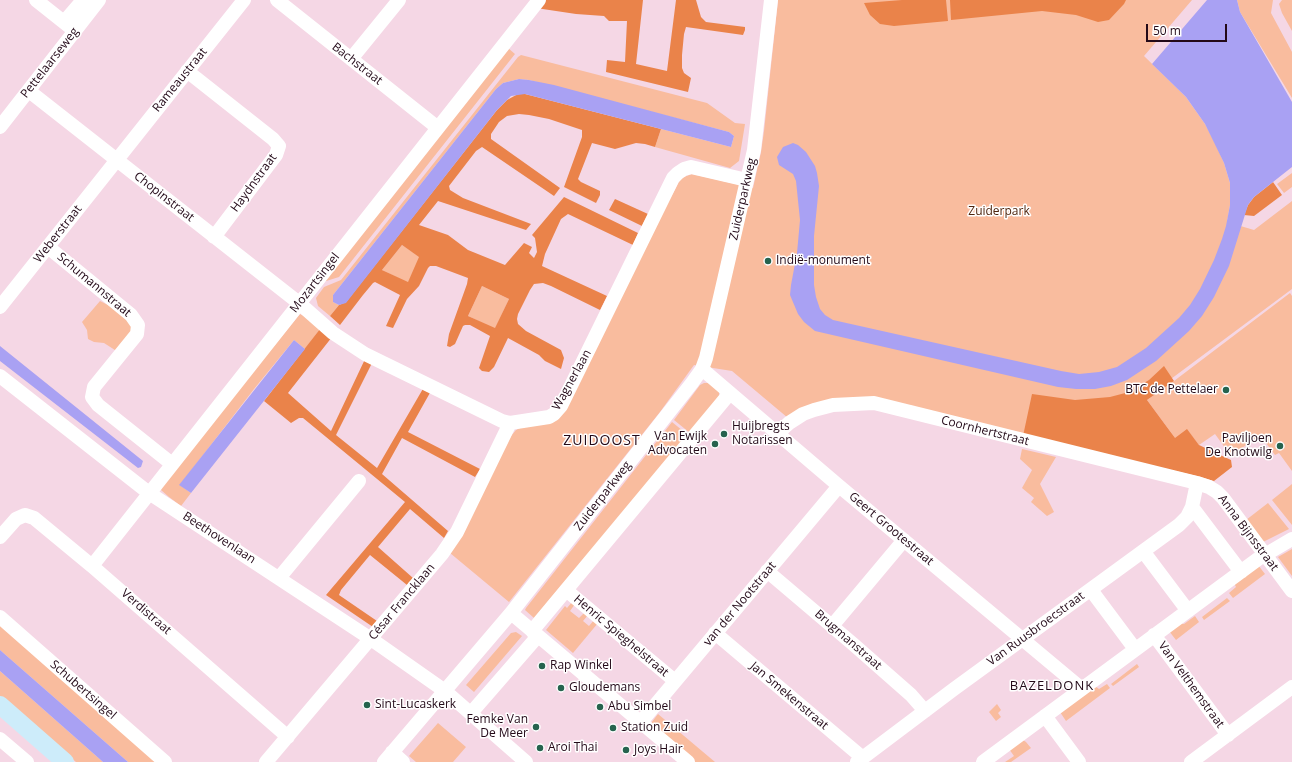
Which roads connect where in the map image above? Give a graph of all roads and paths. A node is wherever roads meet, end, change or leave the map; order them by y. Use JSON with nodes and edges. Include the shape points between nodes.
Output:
{"nodes":[{"id":1,"x":36,"y":0,"type":"edge"},
{"id":2,"x":83,"y":0,"type":"edge"},
{"id":3,"x":99,"y":0,"type":"edge"},
{"id":4,"x":244,"y":0,"type":"edge"},
{"id":5,"x":277,"y":0,"type":"edge"},
{"id":6,"x":399,"y":0,"type":"edge"},
{"id":7,"x":539,"y":0,"type":"edge"},
{"id":8,"x":771,"y":0,"type":"edge"},
{"id":9,"x":70,"y":26,"type":"junction"},
{"id":10,"x":351,"y":59,"type":"junction"},
{"id":11,"x":187,"y":71,"type":"junction"},
{"id":12,"x":29,"y":91,"type":"junction"},
{"id":13,"x":0,"y":127,"type":"edge"},
{"id":14,"x":438,"y":128,"type":"junction"},
{"id":15,"x":116,"y":160,"type":"junction"},
{"id":16,"x":747,"y":180,"type":"junction"},
{"id":17,"x":214,"y":236,"type":"junction"},
{"id":18,"x":48,"y":247,"type":"junction"},
{"id":19,"x":299,"y":303,"type":"junction"},
{"id":20,"x":0,"y":307,"type":"edge"},
{"id":21,"x":702,"y":369,"type":"junction"},
{"id":22,"x":1,"y":379,"type":"edge"},
{"id":23,"x":730,"y":393,"type":"junction"},
{"id":24,"x":510,"y":423,"type":"junction"},
{"id":25,"x":778,"y":434,"type":"junction"},
{"id":26,"x":172,"y":464,"type":"junction"},
{"id":27,"x":360,"y":481,"type":"dead end"},
{"id":28,"x":1197,"y":484,"type":"junction"},
{"id":29,"x":839,"y":486,"type":"junction"},
{"id":30,"x":149,"y":493,"type":"junction"},
{"id":31,"x":1192,"y":507,"type":"junction"},
{"id":32,"x":0,"y":537,"type":"edge"},
{"id":33,"x":1292,"y":539,"type":"edge"},
{"id":34,"x":904,"y":540,"type":"junction"},
{"id":35,"x":1143,"y":551,"type":"junction"},
{"id":36,"x":1265,"y":554,"type":"junction"},
{"id":37,"x":92,"y":566,"type":"junction"},
{"id":38,"x":768,"y":571,"type":"junction"},
{"id":39,"x":1241,"y":572,"type":"junction"},
{"id":40,"x":279,"y":578,"type":"junction"},
{"id":41,"x":566,"y":590,"type":"junction"},
{"id":42,"x":1091,"y":590,"type":"junction"},
{"id":43,"x":1292,"y":591,"type":"edge"},
{"id":44,"x":1188,"y":611,"type":"junction"},
{"id":45,"x":511,"y":613,"type":"junction"},
{"id":46,"x":0,"y":617,"type":"edge"},
{"id":47,"x":832,"y":626,"type":"junction"},
{"id":48,"x":535,"y":634,"type":"junction"},
{"id":49,"x":715,"y":634,"type":"junction"},
{"id":50,"x":1154,"y":635,"type":"junction"},
{"id":51,"x":371,"y":639,"type":"junction"},
{"id":52,"x":1022,"y":639,"type":"junction"},
{"id":53,"x":1135,"y":649,"type":"junction"},
{"id":54,"x":675,"y":681,"type":"junction"},
{"id":55,"x":1292,"y":687,"type":"edge"},
{"id":56,"x":1082,"y":689,"type":"junction"},
{"id":57,"x":445,"y":691,"type":"junction"},
{"id":58,"x":0,"y":705,"type":"edge"},
{"id":59,"x":925,"y":711,"type":"junction"},
{"id":60,"x":471,"y":713,"type":"junction"},
{"id":61,"x":1045,"y":716,"type":"junction"},
{"id":62,"x":641,"y":722,"type":"junction"},
{"id":63,"x":1228,"y":735,"type":"junction"},
{"id":64,"x":288,"y":737,"type":"junction"},
{"id":65,"x":0,"y":739,"type":"edge"},
{"id":66,"x":388,"y":757,"type":"edge"},
{"id":67,"x":860,"y":760,"type":"edge"},
{"id":68,"x":27,"y":762,"type":"edge"},
{"id":69,"x":65,"y":762,"type":"edge"},
{"id":70,"x":165,"y":762,"type":"edge"},
{"id":71,"x":266,"y":762,"type":"edge"},
{"id":72,"x":403,"y":762,"type":"edge"},
{"id":73,"x":526,"y":762,"type":"edge"},
{"id":74,"x":688,"y":762,"type":"edge"},
{"id":75,"x":982,"y":762,"type":"edge"},
{"id":76,"x":1079,"y":762,"type":"edge"},
{"id":77,"x":1191,"y":762,"type":"edge"}],
"edges":[{"from":1,"to":9,"type":"street"},
{"from":2,"to":9,"type":"street","name":"Pettelaarseweg"},
{"from":3,"to":9,"type":"street","name":"Pettelaarseweg"},
{"from":4,"to":11,"type":"street","name":"Rameaustraat"},
{"from":5,"to":10,"type":"street","name":"Bachstraat"},
{"from":6,"to":10,"type":"street"},
{"from":7,"to":14,"type":"street","name":"Mozartsingel"},
{"from":8,"to":16,"type":"street","name":"Zuiderparkweg","via":[[754,150]]},
{"from":9,"to":12,"type":"street","name":"Pettelaarseweg"},
{"from":10,"to":14,"type":"street","name":"Bachstraat"},
{"from":11,"to":15,"type":"street","name":"Rameaustraat"},
{"from":11,"to":17,"type":"street","name":"Haydnstraat","via":[[273,139],[278,146],[276,155]]},
{"from":12,"to":13,"type":"street","name":"Pettelaarseweg"},
{"from":12,"to":15,"type":"street","name":"Chopinstraat"},
{"from":14,"to":19,"type":"street","name":"Mozartsingel"},
{"from":15,"to":17,"type":"street","name":"Chopinstraat"},
{"from":15,"to":18,"type":"street","name":"Weberstraat"},
{"from":16,"to":21,"type":"street","name":"Zuiderparkweg"},
{"from":16,"to":24,"type":"street","name":"Wagnerlaan","via":[[691,168],[684,169],[673,178],[561,406],[549,417]]},
{"from":17,"to":19,"type":"street","name":"Chopinstraat"},
{"from":18,"to":20,"type":"street","name":"Weberstraat"},
{"from":18,"to":26,"type":"street","name":"Schumannstraat","via":[[131,315],[138,325],[137,334],[94,387],[92,397],[98,405]]},
{"from":19,"to":24,"type":"street","name":"Wagnerlaan","via":[[333,333],[365,354]]},
{"from":19,"to":26,"type":"street","name":"Mozartsingel"},
{"from":21,"to":23,"type":"street","name":"Geert Grootestraat"},
{"from":21,"to":45,"type":"street","name":"Zuiderparkweg"},
{"from":22,"to":30,"type":"street","name":"Beethovenlaan"},
{"from":23,"to":25,"type":"street","name":"Geert Grootestraat"},
{"from":23,"to":41,"type":"street"},
{"from":24,"to":51,"type":"street","name":"César Francklaan","via":[[457,532],[442,554]]},
{"from":25,"to":28,"type":"street","name":"Coornhertstraat","via":[[789,423],[814,410],[833,405],[874,404]]},
{"from":25,"to":29,"type":"street","name":"Geert Grootestraat"},
{"from":26,"to":30,"type":"street","name":"Mozartsingel"},
{"from":27,"to":40,"type":"street"},
{"from":28,"to":31,"type":"street","name":"Van Ruusbroecstraat"},
{"from":28,"to":36,"type":"street","name":"Anna Bijnsstraat","via":[[1209,487],[1223,498]]},
{"from":29,"to":34,"type":"street","name":"Geert Grootestraat"},
{"from":29,"to":38,"type":"street","name":"van der Nootstraat"},
{"from":30,"to":37,"type":"street","name":"Mozartsingel"},
{"from":30,"to":40,"type":"street","name":"Beethovenlaan"},
{"from":31,"to":35,"type":"street","name":"Van Ruusbroecstraat","via":[[1179,525]]},
{"from":31,"to":39,"type":"street"},
{"from":32,"to":37,"type":"street","name":"Verdistraat","via":[[16,519],[25,515],[34,518]]},
{"from":33,"to":36,"type":"street"},
{"from":34,"to":47,"type":"street"},
{"from":34,"to":52,"type":"street","name":"Geert Grootestraat"},
{"from":35,"to":42,"type":"street","name":"Van Ruusbroecstraat"},
{"from":35,"to":44,"type":"street"},
{"from":36,"to":39,"type":"street"},
{"from":36,"to":43,"type":"street","name":"Anna Bijnsstraat"},
{"from":37,"to":64,"type":"street","name":"Verdistraat"},
{"from":38,"to":47,"type":"street","name":"Brugmanstraat"},
{"from":38,"to":49,"type":"street","name":"van der Nootstraat"},
{"from":39,"to":44,"type":"street"},
{"from":40,"to":51,"type":"street","name":"Beethovenlaan"},
{"from":41,"to":48,"type":"street"},
{"from":41,"to":54,"type":"street","name":"Henric Spieghelstraat"},
{"from":42,"to":52,"type":"street","name":"Van Ruusbroecstraat"},
{"from":42,"to":53,"type":"street"},
{"from":44,"to":50,"type":"street"},
{"from":45,"to":48,"type":"street"},
{"from":45,"to":57,"type":"street","name":"Zuiderparkweg"},
{"from":46,"to":70,"type":"street","name":"Schubertsingel"},
{"from":47,"to":59,"type":"street","name":"Brugmanstraat","via":[[911,695]]},
{"from":48,"to":60,"type":"street"},
{"from":48,"to":62,"type":"street"},
{"from":49,"to":54,"type":"street","name":"van der Nootstraat"},
{"from":49,"to":67,"type":"street","name":"Jan Smekenstraat"},
{"from":50,"to":53,"type":"street"},
{"from":50,"to":63,"type":"street","name":"Van Velthemstraat"},
{"from":51,"to":57,"type":"street","name":"Beethovenlaan"},
{"from":51,"to":64,"type":"street","name":"César Francklaan"},
{"from":52,"to":56,"type":"street","name":"Geert Grootestraat"},
{"from":52,"to":59,"type":"street","name":"Van Ruusbroecstraat"},
{"from":53,"to":56,"type":"street"},
{"from":54,"to":62,"type":"street","name":"van der Nootstraat"},
{"from":55,"to":63,"type":"street"},
{"from":56,"to":61,"type":"street"},
{"from":57,"to":60,"type":"street","name":"Beethovenlaan"},
{"from":57,"to":66,"type":"street","name":"Zuiderparkweg"},
{"from":58,"to":69,"type":"main road"},
{"from":59,"to":67,"type":"street","name":"Van Ruusbroecstraat"},
{"from":60,"to":73,"type":"street","name":"Beethovenlaan"},
{"from":61,"to":75,"type":"street"},
{"from":61,"to":76,"type":"street"},
{"from":62,"to":74,"type":"street"},
{"from":63,"to":77,"type":"street"},
{"from":64,"to":71,"type":"street","name":"César Francklaan"},
{"from":65,"to":68,"type":"street"},
{"from":66,"to":72,"type":"street"}]}
